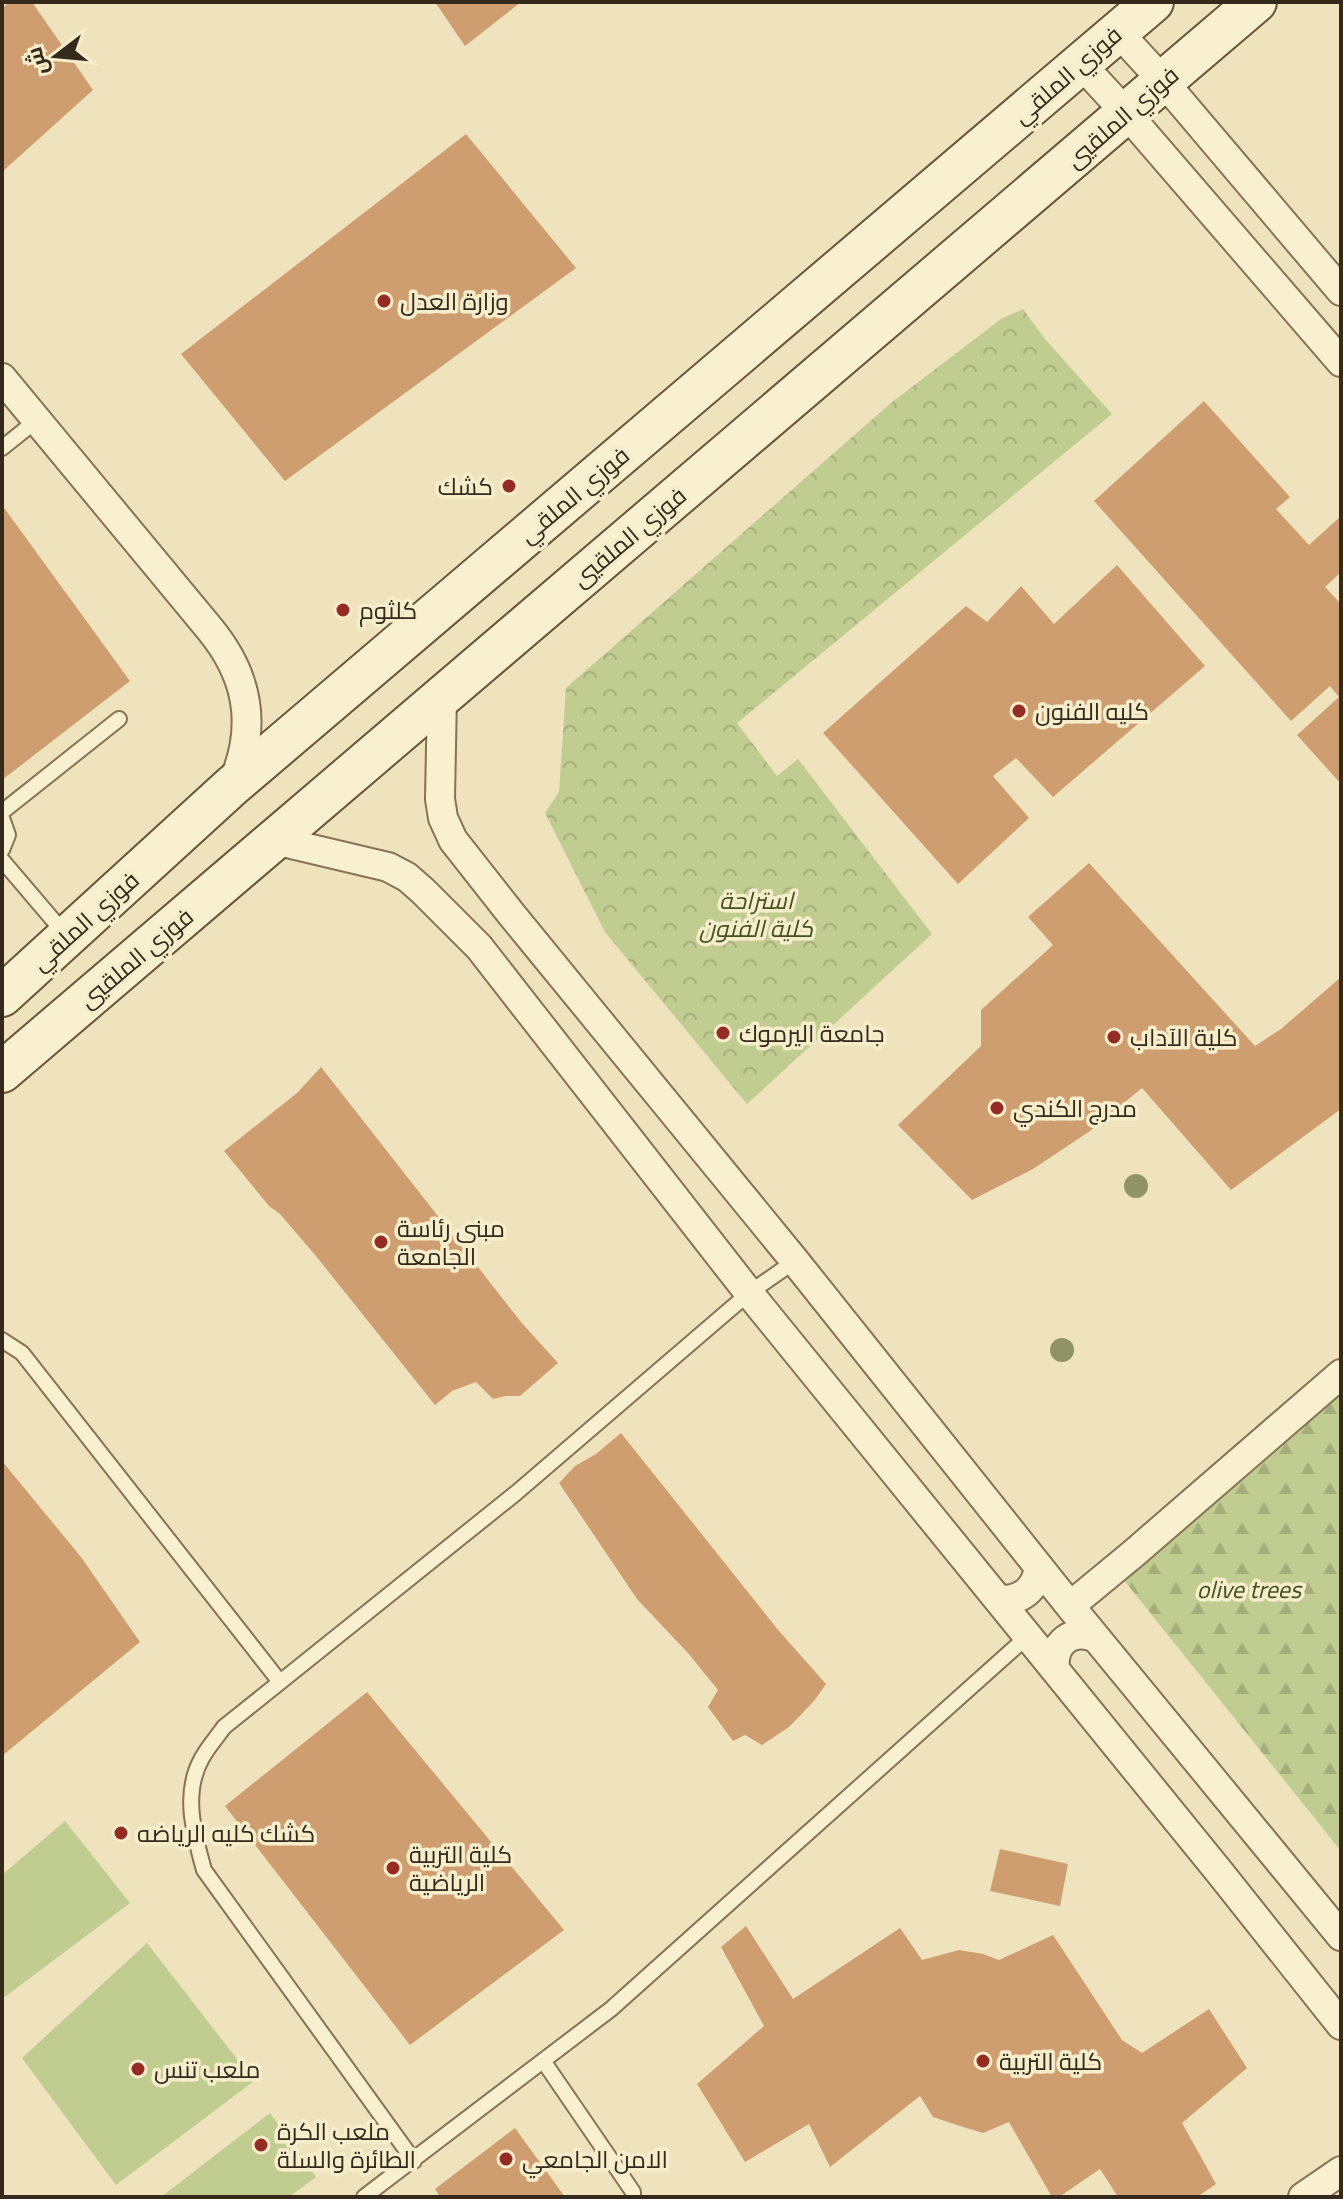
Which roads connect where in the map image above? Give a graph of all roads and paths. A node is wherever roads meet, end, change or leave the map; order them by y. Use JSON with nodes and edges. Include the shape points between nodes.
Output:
{"nodes":[{"id":1,"x":1153,"y":2,"type":"edge"},
{"id":2,"x":1256,"y":2,"type":"edge"},
{"id":3,"x":1118,"y":32,"type":"junction"},
{"id":4,"x":1081,"y":64,"type":"junction"},
{"id":5,"x":1163,"y":81,"type":"junction"},
{"id":6,"x":1127,"y":114,"type":"junction"},
{"id":7,"x":1341,"y":291,"type":"edge"},
{"id":8,"x":1341,"y":362,"type":"edge"},
{"id":9,"x":2,"y":378,"type":"edge"},
{"id":10,"x":37,"y":420,"type":"junction"},
{"id":11,"x":2,"y":448,"type":"edge"},
{"id":12,"x":442,"y":695,"type":"junction"},
{"id":13,"x":119,"y":719,"type":"dead end"},
{"id":14,"x":232,"y":786,"type":"junction"},
{"id":15,"x":2,"y":815,"type":"edge"},
{"id":16,"x":274,"y":840,"type":"junction"},
{"id":17,"x":2,"y":850,"type":"edge"},
{"id":18,"x":2,"y":860,"type":"edge"},
{"id":19,"x":512,"y":915,"type":"junction"},
{"id":20,"x":68,"y":937,"type":"junction"},
{"id":21,"x":479,"y":947,"type":"junction"},
{"id":22,"x":2,"y":996,"type":"edge"},
{"id":23,"x":2,"y":1072,"type":"edge"},
{"id":24,"x":795,"y":1261,"type":"junction"},
{"id":25,"x":749,"y":1293,"type":"junction"},
{"id":26,"x":2,"y":1340,"type":"edge"},
{"id":27,"x":1341,"y":1374,"type":"edge"},
{"id":28,"x":1039,"y":1567,"type":"junction"},
{"id":29,"x":999,"y":1600,"type":"junction"},
{"id":30,"x":1070,"y":1606,"type":"junction"},
{"id":31,"x":1028,"y":1636,"type":"junction"},
{"id":32,"x":1096,"y":1638,"type":"junction"},
{"id":33,"x":1055,"y":1669,"type":"junction"},
{"id":34,"x":280,"y":1682,"type":"junction"},
{"id":35,"x":1341,"y":1936,"type":"edge"},
{"id":36,"x":1341,"y":2025,"type":"edge"},
{"id":37,"x":544,"y":2062,"type":"junction"},
{"id":38,"x":414,"y":2161,"type":"junction"},
{"id":39,"x":1341,"y":2171,"type":"edge"},
{"id":40,"x":364,"y":2197,"type":"edge"},
{"id":41,"x":633,"y":2197,"type":"edge"},
{"id":42,"x":1303,"y":2197,"type":"edge"}],
"edges":[{"from":1,"to":3,"type":"street","name":"فوزي الملقي"},
{"from":2,"to":5,"type":"street","name":"فوزي الملقيي"},
{"from":3,"to":4,"type":"street","name":"فوزي الملقي"},
{"from":3,"to":5,"type":"street"},
{"from":4,"to":6,"type":"street"},
{"from":4,"to":14,"type":"street","name":"فوزي الملقي"},
{"from":5,"to":6,"type":"street","name":"فوزي الملقيي"},
{"from":5,"to":7,"type":"street"},
{"from":6,"to":8,"type":"street"},
{"from":6,"to":12,"type":"street","name":"فوزي الملقيي"},
{"from":9,"to":10,"type":"street"},
{"from":10,"to":11,"type":"lane"},
{"from":10,"to":14,"type":"street","via":[[233,662],[247,724]]},
{"from":12,"to":16,"type":"street","name":"فوزي الملقيي"},
{"from":12,"to":19,"type":"street","via":[[443,818],[453,840]]},
{"from":13,"to":15,"type":"lane"},
{"from":14,"to":20,"type":"street","name":"فوزي الملقي"},
{"from":15,"to":17,"type":"lane","via":[[8,835]]},
{"from":16,"to":21,"type":"street","via":[[388,867],[415,884]]},
{"from":16,"to":23,"type":"street","name":"فوزي الملقيي"},
{"from":18,"to":20,"type":"lane"},
{"from":19,"to":21,"type":"street"},
{"from":19,"to":24,"type":"street"},
{"from":20,"to":22,"type":"street","name":"فوزي الملقي"},
{"from":21,"to":25,"type":"street"},
{"from":24,"to":25,"type":"lane"},
{"from":24,"to":28,"type":"street"},
{"from":25,"to":29,"type":"street"},
{"from":25,"to":34,"type":"lane","via":[[516,1493]]},
{"from":26,"to":34,"type":"lane","via":[[22,1353]]},
{"from":27,"to":30,"type":"street"},
{"from":28,"to":29,"type":"street","via":[[1027,1593]]},
{"from":28,"to":30,"type":"street"},
{"from":29,"to":31,"type":"street"},
{"from":30,"to":32,"type":"street"},
{"from":31,"to":33,"type":"street"},
{"from":31,"to":37,"type":"lane","via":[[611,2009]]},
{"from":32,"to":33,"type":"street","via":[[1079,1634],[1061,1642]]},
{"from":32,"to":35,"type":"street"},
{"from":33,"to":36,"type":"street"},
{"from":34,"to":38,"type":"lane","via":[[224,1727],[201,1760],[191,1795],[192,1826],[204,1870]]},
{"from":37,"to":38,"type":"lane"},
{"from":37,"to":41,"type":"lane"},
{"from":38,"to":40,"type":"lane"},
{"from":39,"to":42,"type":"street"}]}
